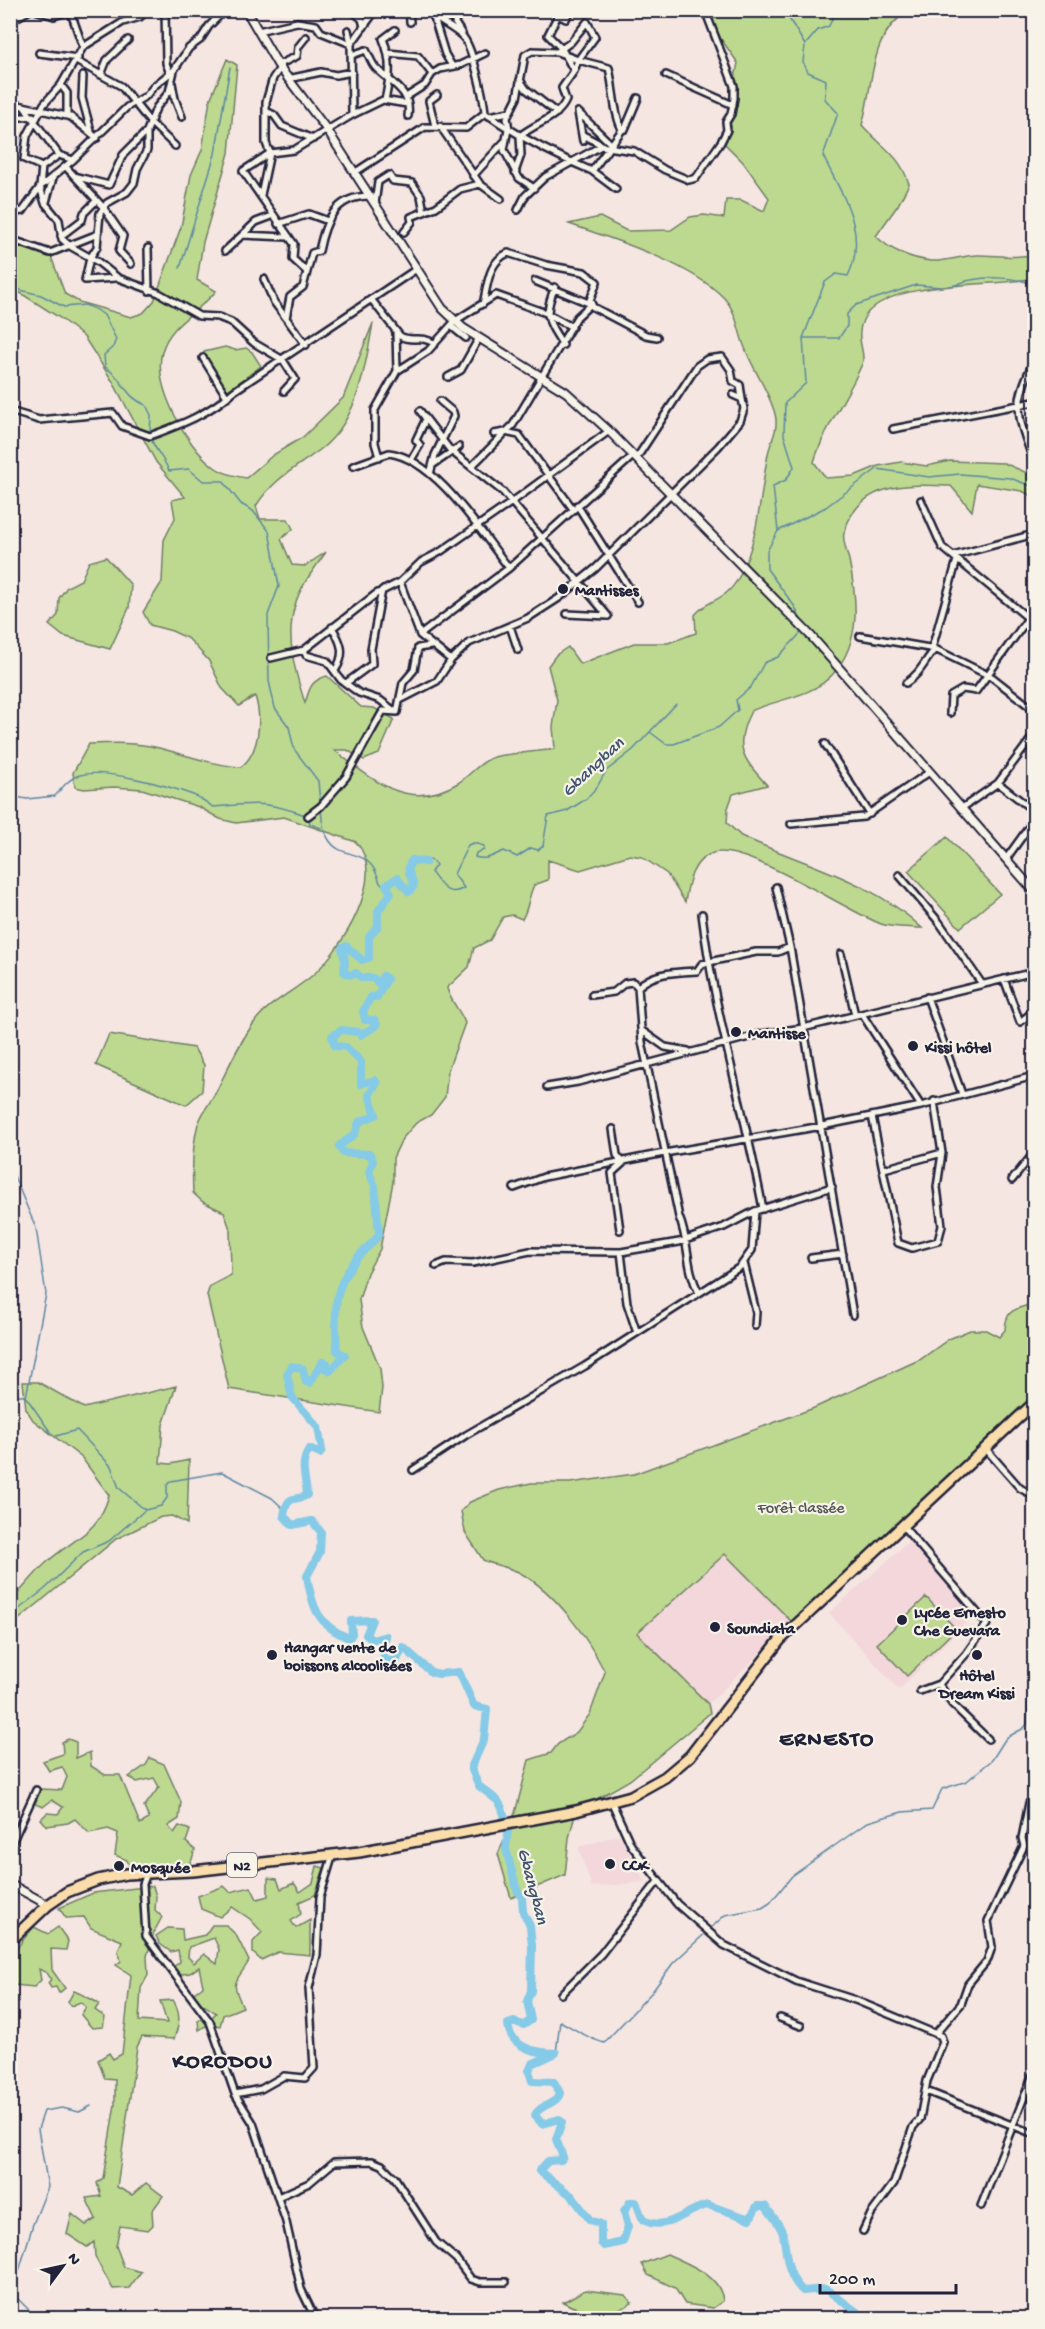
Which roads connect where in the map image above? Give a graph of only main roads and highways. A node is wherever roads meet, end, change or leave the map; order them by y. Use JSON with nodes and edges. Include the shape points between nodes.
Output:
{"nodes":[{"id":1,"x":1035,"y":1403,"type":"edge"},
{"id":2,"x":10,"y":1941,"type":"edge"}],
"edges":[{"from":1,"to":2,"type":"highway","number":"N2","via":[[780,1640],[690,1756],[648,1788],[612,1803],[358,1852],[98,1880],[48,1905]]}]}
